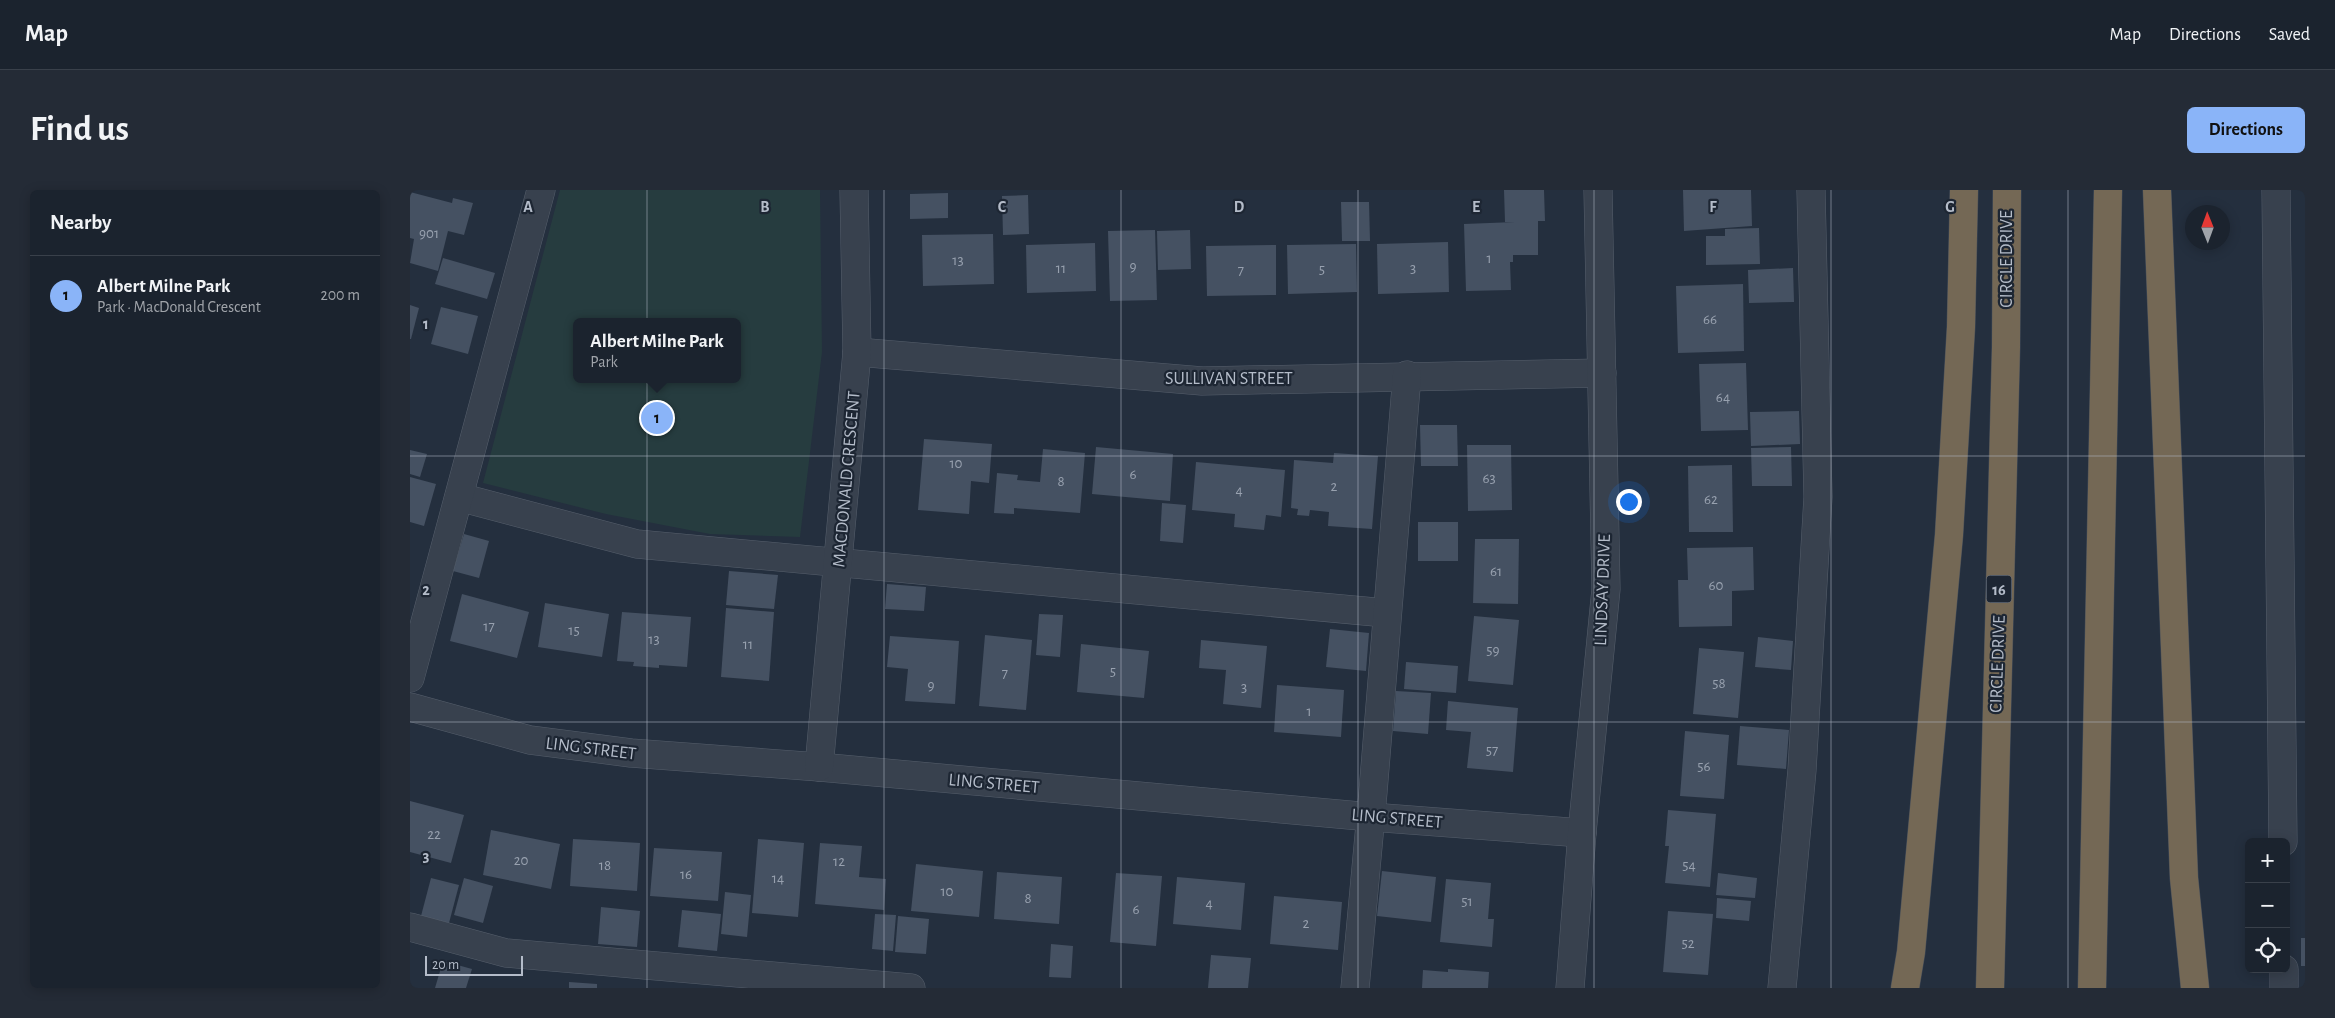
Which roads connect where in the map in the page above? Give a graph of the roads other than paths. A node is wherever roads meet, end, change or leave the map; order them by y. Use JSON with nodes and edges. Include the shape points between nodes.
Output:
{"nodes":[{"id":1,"x":541,"y":190,"type":"edge"},
{"id":2,"x":854,"y":190,"type":"edge"},
{"id":3,"x":1598,"y":190,"type":"edge"},
{"id":4,"x":1811,"y":190,"type":"edge"},
{"id":5,"x":1964,"y":190,"type":"edge"},
{"id":6,"x":2007,"y":190,"type":"edge"},
{"id":7,"x":2108,"y":190,"type":"edge"},
{"id":8,"x":2157,"y":190,"type":"edge"},
{"id":9,"x":2276,"y":190,"type":"edge"},
{"id":10,"x":857,"y":352,"type":"junction"},
{"id":11,"x":1602,"y":373,"type":"junction"},
{"id":12,"x":1407,"y":375,"type":"junction"},
{"id":13,"x":459,"y":497,"type":"junction"},
{"id":14,"x":839,"y":563,"type":"junction"},
{"id":15,"x":1386,"y":613,"type":"junction"},
{"id":16,"x":410,"y":678,"type":"edge"},
{"id":17,"x":410,"y":707,"type":"edge"},
{"id":18,"x":819,"y":767,"type":"junction"},
{"id":19,"x":2294,"y":801,"type":"edge"},
{"id":20,"x":1371,"y":817,"type":"junction"},
{"id":21,"x":1582,"y":832,"type":"junction"},
{"id":22,"x":2284,"y":838,"type":"edge"},
{"id":23,"x":410,"y":927,"type":"edge"},
{"id":24,"x":2284,"y":973,"type":"edge"},
{"id":25,"x":910,"y":988,"type":"edge"},
{"id":26,"x":1355,"y":988,"type":"edge"},
{"id":27,"x":1570,"y":988,"type":"edge"},
{"id":28,"x":1782,"y":988,"type":"edge"},
{"id":29,"x":1905,"y":988,"type":"edge"},
{"id":30,"x":1990,"y":988,"type":"edge"},
{"id":31,"x":2092,"y":988,"type":"edge"},
{"id":32,"x":2195,"y":988,"type":"edge"},
{"id":33,"x":2284,"y":988,"type":"edge"}],
"edges":[{"from":1,"to":13,"type":"street"},
{"from":2,"to":10,"type":"street","name":"MACDONALD CRESCENT"},
{"from":3,"to":11,"type":"street","name":"LINDSAY DRIVE"},
{"from":4,"to":28,"type":"street","via":[[1818,497],[1802,770]]},
{"from":5,"to":29,"type":"highway","via":[[1961,327],[1949,535]]},
{"from":6,"to":30,"type":"highway","name":"CIRCLE DRIVE","number":"16"},
{"from":7,"to":31,"type":"highway"},
{"from":8,"to":32,"type":"highway","via":[[2184,878]]},
{"from":9,"to":19,"type":"street"},
{"from":10,"to":12,"type":"street","name":"SULLIVAN STREET","via":[[1202,381]]},
{"from":10,"to":14,"type":"street","name":"MACDONALD CRESCENT"},
{"from":11,"to":12,"type":"street","name":"SULLIVAN STREET"},
{"from":11,"to":21,"type":"street","name":"LINDSAY DRIVE","via":[[1606,589]]},
{"from":12,"to":15,"type":"street"},
{"from":13,"to":14,"type":"street","via":[[637,544]]},
{"from":13,"to":16,"type":"street"},
{"from":14,"to":15,"type":"street"},
{"from":14,"to":18,"type":"street","name":"MACDONALD CRESCENT"},
{"from":15,"to":20,"type":"street"},
{"from":17,"to":18,"type":"street","name":"LING STREET","via":[[530,740],[631,753]]},
{"from":18,"to":20,"type":"street","name":"LING STREET"},
{"from":19,"to":22,"type":"street"},
{"from":20,"to":21,"type":"street","name":"LING STREET"},
{"from":20,"to":26,"type":"street"},
{"from":21,"to":27,"type":"street","name":"LINDSAY DRIVE"},
{"from":23,"to":25,"type":"street","via":[[506,953]]},
{"from":24,"to":33,"type":"street"}]}
